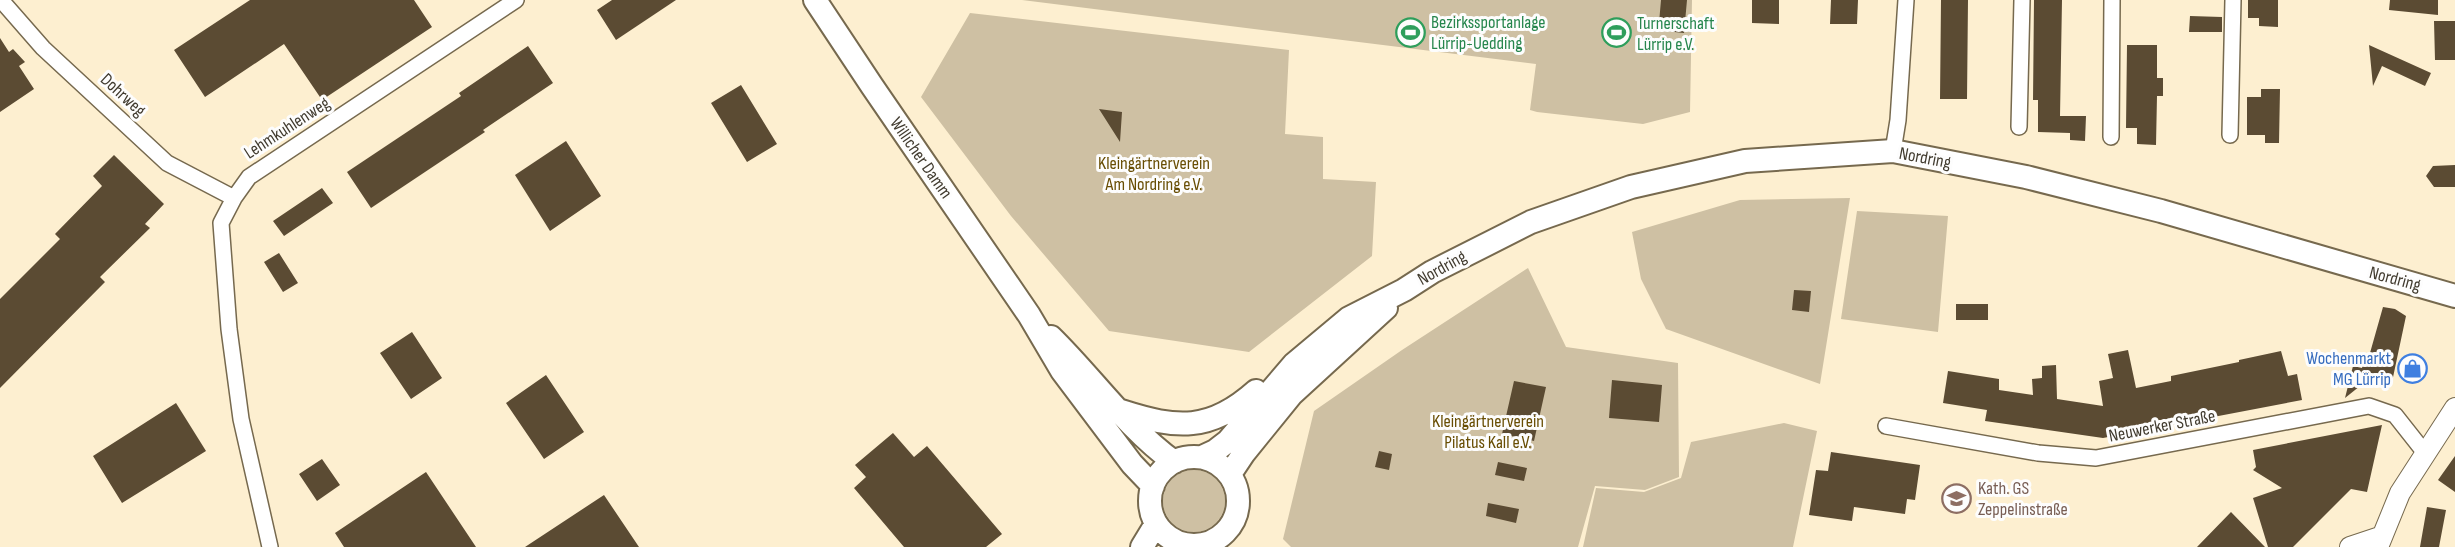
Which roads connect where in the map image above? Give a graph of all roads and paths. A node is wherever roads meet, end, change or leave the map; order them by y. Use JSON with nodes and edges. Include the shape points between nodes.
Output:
{"nodes":[{"id":1,"x":1,"y":0,"type":"edge"},
{"id":2,"x":516,"y":0,"type":"edge"},
{"id":3,"x":815,"y":0,"type":"edge"},
{"id":4,"x":1906,"y":0,"type":"edge"},
{"id":5,"x":2022,"y":0,"type":"edge"},
{"id":6,"x":2112,"y":0,"type":"edge"},
{"id":7,"x":2233,"y":0,"type":"edge"},
{"id":8,"x":2019,"y":127,"type":"dead end"},
{"id":9,"x":2230,"y":135,"type":"dead end"},
{"id":10,"x":2111,"y":137,"type":"dead end"},
{"id":11,"x":1893,"y":151,"type":"junction"},
{"id":12,"x":234,"y":198,"type":"junction"},
{"id":13,"x":1404,"y":290,"type":"junction"},
{"id":14,"x":2455,"y":296,"type":"edge"},
{"id":15,"x":1029,"y":315,"type":"junction"},
{"id":16,"x":1294,"y":364,"type":"junction"},
{"id":17,"x":2455,"y":408,"type":"edge"},
{"id":18,"x":1117,"y":410,"type":"junction"},
{"id":19,"x":1886,"y":426,"type":"dead end"},
{"id":20,"x":2426,"y":453,"type":"junction"},
{"id":21,"x":1202,"y":457,"type":"junction"},
{"id":22,"x":1174,"y":462,"type":"junction"},
{"id":23,"x":1230,"y":474,"type":"junction"},
{"id":24,"x":1153,"y":486,"type":"junction"},
{"id":25,"x":1156,"y":524,"type":"junction"},
{"id":26,"x":2379,"y":542,"type":"edge"},
{"id":27,"x":1179,"y":545,"type":"edge"},
{"id":28,"x":270,"y":547,"type":"edge"},
{"id":29,"x":1142,"y":547,"type":"edge"},
{"id":30,"x":2350,"y":547,"type":"edge"}],
"edges":[{"from":1,"to":12,"type":"street","name":"Dohrweg","via":[[43,48],[167,163]]},
{"from":2,"to":12,"type":"street","name":"Lehmkuhlenweg","via":[[249,177]]},
{"from":3,"to":15,"type":"main road","name":"Willicher Damm"},
{"from":4,"to":11,"type":"street"},
{"from":5,"to":8,"type":"street"},
{"from":6,"to":10,"type":"street"},
{"from":7,"to":9,"type":"street"},
{"from":11,"to":13,"type":"main road","name":"Nordring","via":[[1744,161],[1631,187],[1532,222]]},
{"from":11,"to":14,"type":"main road","name":"Nordring","via":[[2026,177],[2161,211]]},
{"from":12,"to":28,"type":"street","name":"Lehmkuhlenweg","via":[[221,223],[229,329],[242,419]]},
{"from":13,"to":16,"type":"main road","name":"Nordring","via":[[1349,318]]},
{"from":13,"to":23,"type":"main road","name":"Nordring","via":[[1291,395]]},
{"from":15,"to":18,"type":"main road","name":"Willicher Damm"},
{"from":15,"to":24,"type":"main road","name":"Willicher Damm","via":[[1062,371]]},
{"from":16,"to":18,"type":"main road","via":[[1231,411],[1204,423],[1174,425]]},
{"from":16,"to":21,"type":"main road","name":"Nordring","via":[[1228,441]]},
{"from":17,"to":20,"type":"street"},
{"from":18,"to":22,"type":"main road","name":"Willicher Damm","via":[[1152,446]]},
{"from":19,"to":20,"type":"street","name":"Neuwerker Straße","via":[[2038,453],[2096,458],[2369,406],[2396,415]]},
{"from":20,"to":26,"type":"street","via":[[2400,494]]},
{"from":21,"to":22,"type":"main road"},
{"from":21,"to":23,"type":"main road"},
{"from":22,"to":24,"type":"main road"},
{"from":23,"to":27,"type":"main road","via":[[1239,500],[1230,527],[1209,543]]},
{"from":24,"to":25,"type":"main road","via":[[1151,512]]},
{"from":25,"to":27,"type":"main road"},
{"from":25,"to":29,"type":"main road"},
{"from":26,"to":30,"type":"street"}]}
